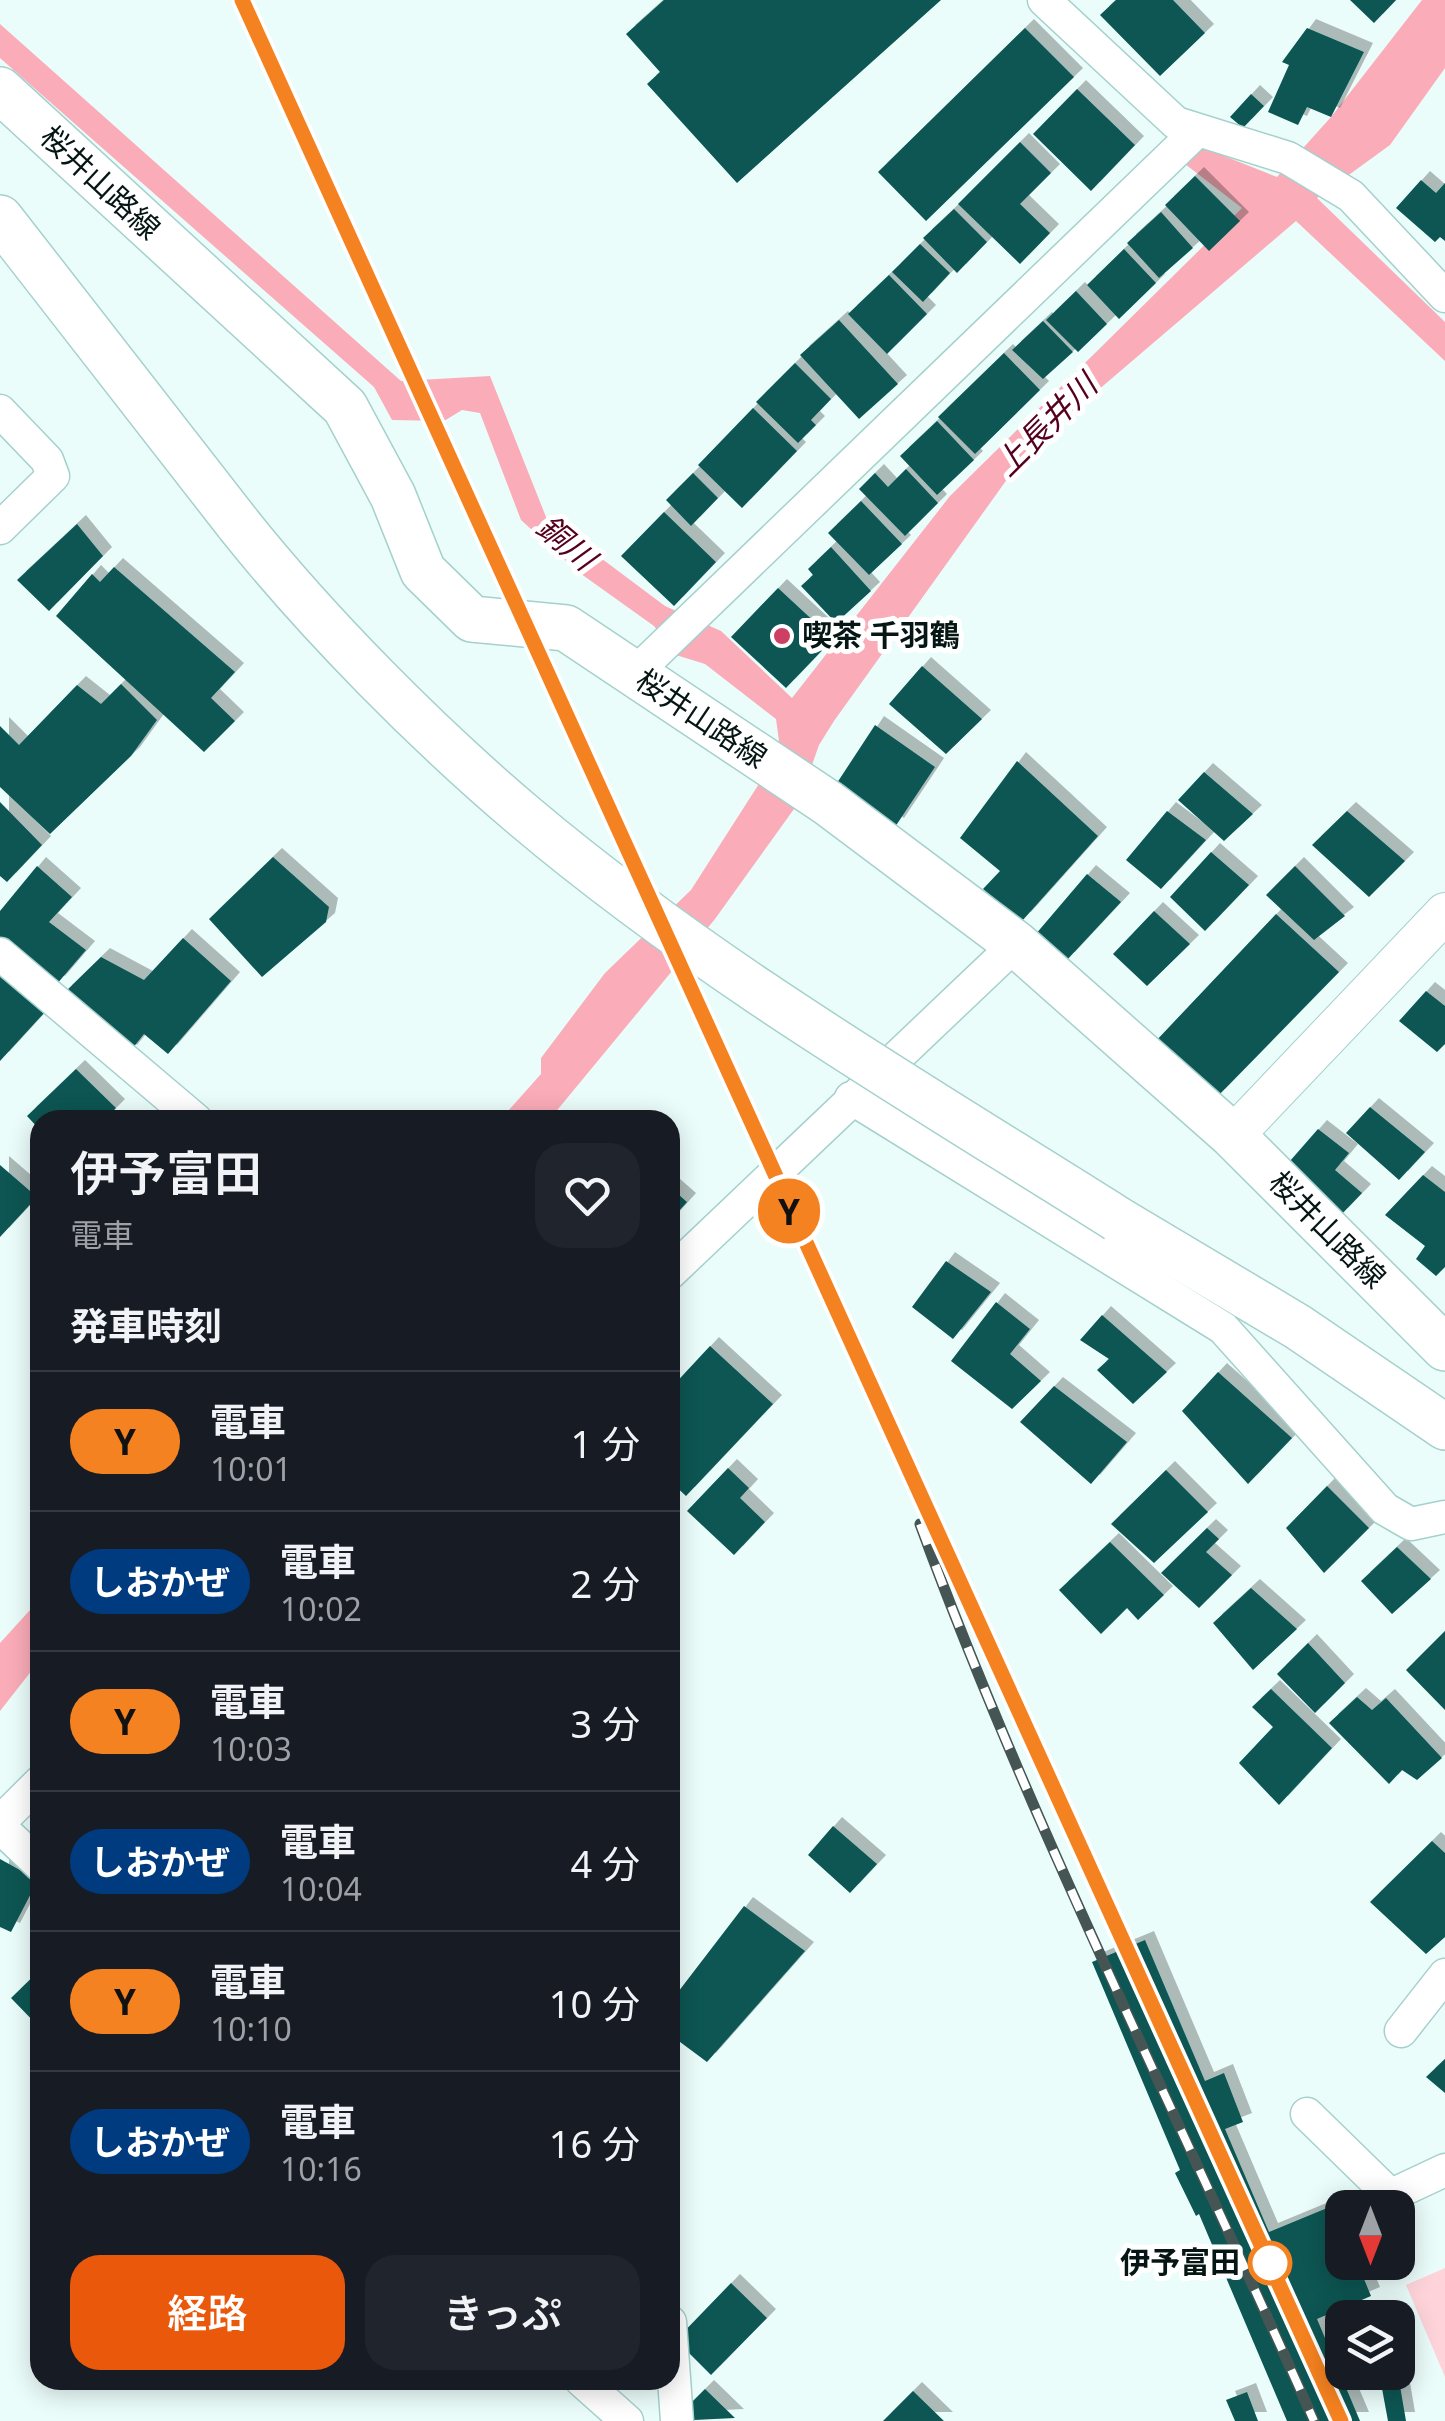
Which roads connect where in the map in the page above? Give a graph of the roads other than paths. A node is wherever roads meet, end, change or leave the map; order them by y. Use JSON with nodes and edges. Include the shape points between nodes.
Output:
{"nodes":[{"id":1,"x":1044,"y":0,"type":"edge"},
{"id":2,"x":0,"y":90,"type":"edge"},
{"id":3,"x":1198,"y":130,"type":"junction"},
{"id":4,"x":0,"y":218,"type":"edge"},
{"id":5,"x":1442,"y":286,"type":"edge"},
{"id":6,"x":0,"y":410,"type":"edge"},
{"id":7,"x":0,"y":528,"type":"edge"},
{"id":8,"x":634,"y":674,"type":"junction"},
{"id":9,"x":1445,"y":914,"type":"edge"},
{"id":10,"x":1016,"y":944,"type":"junction"},
{"id":11,"x":0,"y":954,"type":"edge"},
{"id":12,"x":851,"y":1098,"type":"junction"},
{"id":13,"x":184,"y":1110,"type":"edge"},
{"id":14,"x":1233,"y":1136,"type":"junction"},
{"id":15,"x":680,"y":1263,"type":"edge"},
{"id":16,"x":1445,"y":1348,"type":"edge"},
{"id":17,"x":1445,"y":1426,"type":"edge"},
{"id":18,"x":1445,"y":1517,"type":"edge"},
{"id":19,"x":30,"y":1792,"type":"edge"},
{"id":20,"x":0,"y":1824,"type":"edge"},
{"id":21,"x":30,"y":1855,"type":"edge"},
{"id":22,"x":1445,"y":1974,"type":"edge"},
{"id":23,"x":1401,"y":2031,"type":"dead end"},
{"id":24,"x":1307,"y":2114,"type":"dead end"},
{"id":25,"x":1445,"y":2170,"type":"edge"},
{"id":26,"x":1370,"y":2190,"type":"edge"},
{"id":27,"x":1406,"y":2190,"type":"edge"},
{"id":28,"x":593,"y":2390,"type":"edge"},
{"id":29,"x":674,"y":2390,"type":"edge"},
{"id":30,"x":627,"y":2421,"type":"edge"},
{"id":31,"x":676,"y":2421,"type":"edge"}],
"edges":[{"from":1,"to":3,"type":"street","via":[[1176,123]]},
{"from":2,"to":8,"type":"main road","name":"桜井山路線","via":[[345,407],[394,496],[423,570],[472,619],[566,628]]},
{"from":3,"to":5,"type":"street","via":[[1288,158],[1351,196]]},
{"from":3,"to":8,"type":"street"},
{"from":4,"to":17,"type":"main road","bridge":true,"via":[[300,598],[536,826],[731,971]]},
{"from":6,"to":7,"type":"street","via":[[47,460],[52,476]]},
{"from":8,"to":10,"type":"main road","name":"桜井山路線","via":[[828,803]]},
{"from":9,"to":14,"type":"street"},
{"from":10,"to":12,"type":"street"},
{"from":10,"to":14,"type":"main road","name":"桜井山路線"},
{"from":11,"to":13,"type":"street"},
{"from":12,"to":15,"type":"street"},
{"from":12,"to":18,"type":"street","via":[[1223,1328],[1385,1509],[1411,1524]]},
{"from":14,"to":16,"type":"main road","name":"桜井山路線"},
{"from":19,"to":20,"type":"street"},
{"from":20,"to":21,"type":"street"},
{"from":22,"to":23,"type":"street"},
{"from":24,"to":26,"type":"street"},
{"from":25,"to":27,"type":"street"},
{"from":28,"to":30,"type":"street"},
{"from":29,"to":31,"type":"street"}]}
